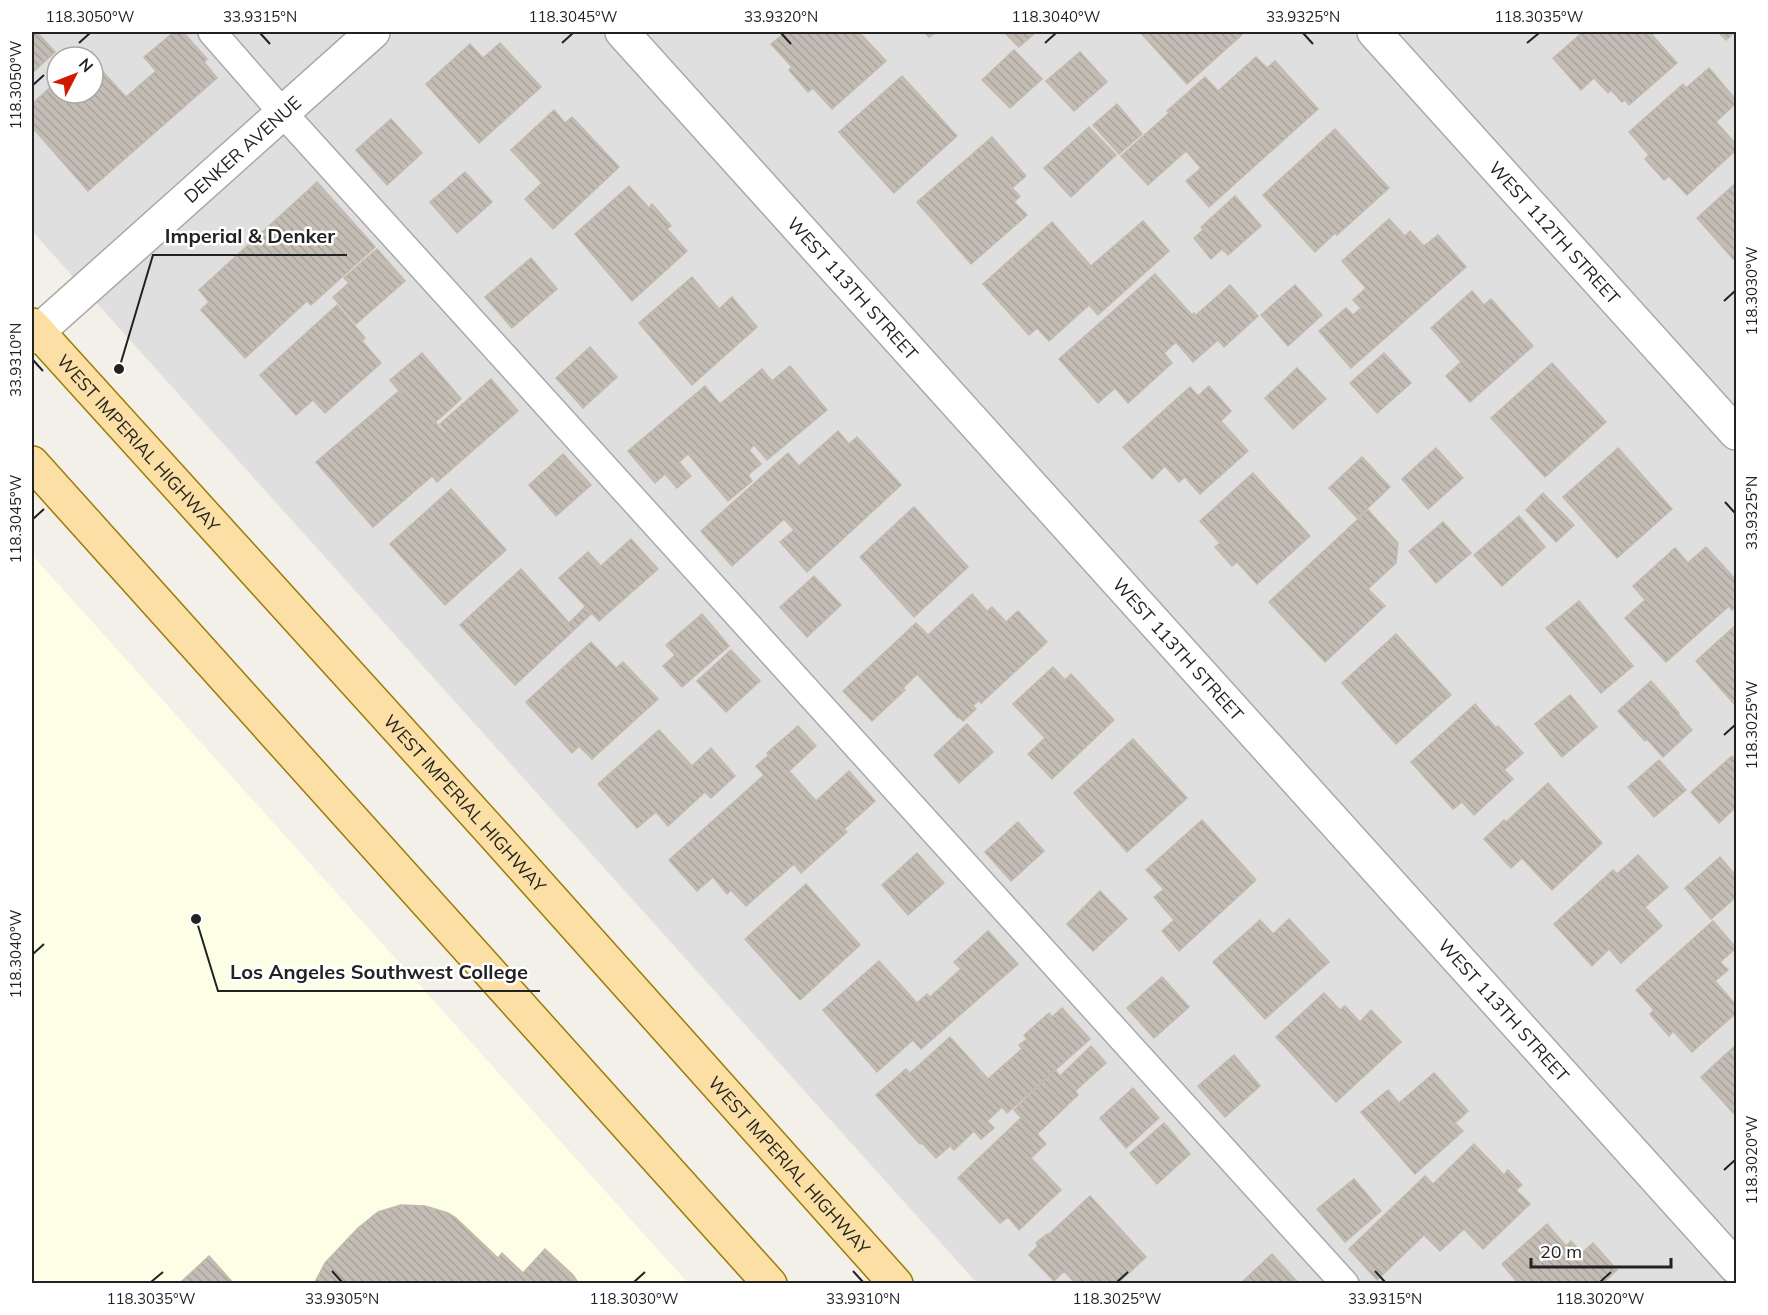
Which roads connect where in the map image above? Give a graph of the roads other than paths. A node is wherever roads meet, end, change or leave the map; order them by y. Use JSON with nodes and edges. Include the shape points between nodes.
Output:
{"nodes":[{"id":1,"x":212,"y":32,"type":"edge"},
{"id":2,"x":373,"y":32,"type":"edge"},
{"id":3,"x":622,"y":32,"type":"edge"},
{"id":4,"x":1374,"y":32,"type":"edge"},
{"id":5,"x":282,"y":112,"type":"junction"},
{"id":6,"x":33,"y":331,"type":"edge"},
{"id":7,"x":1737,"y":433,"type":"edge"},
{"id":8,"x":32,"y":463,"type":"edge"},
{"id":9,"x":1737,"y":1267,"type":"edge"},
{"id":10,"x":770,"y":1284,"type":"edge"},
{"id":11,"x":896,"y":1284,"type":"edge"},
{"id":12,"x":1345,"y":1284,"type":"edge"}],
"edges":[{"from":1,"to":5,"type":"lane"},
{"from":2,"to":5,"type":"street","name":"DENKER AVENUE"},
{"from":3,"to":9,"type":"street","name":"WEST 113TH STREET"},
{"from":4,"to":7,"type":"street","name":"WEST 112TH STREET"},
{"from":5,"to":6,"type":"street","name":"DENKER AVENUE"},
{"from":5,"to":12,"type":"lane"},
{"from":6,"to":11,"type":"main road","name":"WEST IMPERIAL HIGHWAY","via":[[488,828]]},
{"from":8,"to":10,"type":"main road"}]}
